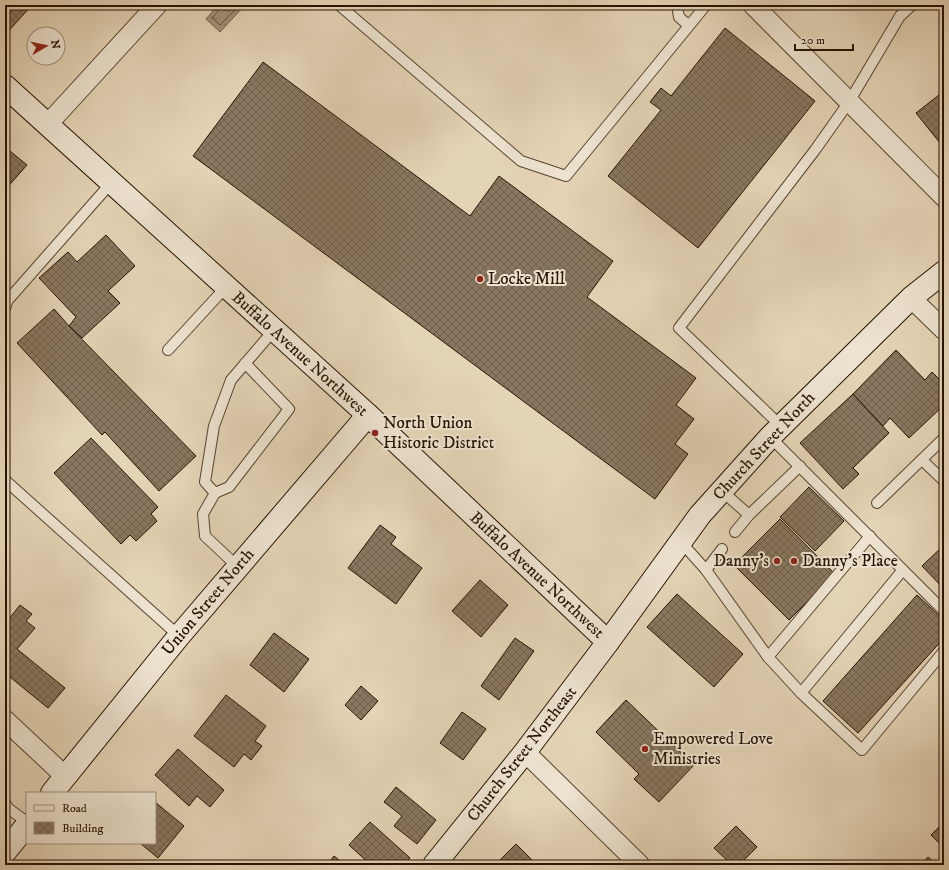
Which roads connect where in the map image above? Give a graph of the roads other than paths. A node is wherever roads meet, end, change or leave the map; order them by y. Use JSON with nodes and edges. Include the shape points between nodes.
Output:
{"nodes":[{"id":1,"x":157,"y":5,"type":"edge"},
{"id":2,"x":339,"y":5,"type":"edge"},
{"id":3,"x":677,"y":5,"type":"edge"},
{"id":4,"x":706,"y":5,"type":"edge"},
{"id":5,"x":753,"y":5,"type":"edge"},
{"id":6,"x":912,"y":5,"type":"edge"},
{"id":7,"x":688,"y":25,"type":"junction"},
{"id":8,"x":5,"y":86,"type":"edge"},
{"id":9,"x":849,"y":102,"type":"junction"},
{"id":10,"x":47,"y":125,"type":"junction"},
{"id":11,"x":111,"y":183,"type":"junction"},
{"id":12,"x":944,"y":197,"type":"edge"},
{"id":13,"x":942,"y":276,"type":"edge"},
{"id":14,"x":226,"y":287,"type":"junction"},
{"id":15,"x":911,"y":298,"type":"junction"},
{"id":16,"x":6,"y":304,"type":"edge"},
{"id":17,"x":943,"y":328,"type":"edge"},
{"id":18,"x":274,"y":330,"type":"junction"},
{"id":19,"x":168,"y":350,"type":"dead end"},
{"id":20,"x":245,"y":363,"type":"junction"},
{"id":21,"x":368,"y":415,"type":"junction"},
{"id":22,"x":775,"y":432,"type":"junction"},
{"id":23,"x":944,"y":438,"type":"edge"},
{"id":24,"x":922,"y":460,"type":"junction"},
{"id":25,"x":800,"y":466,"type":"junction"},
{"id":26,"x":5,"y":480,"type":"edge"},
{"id":27,"x":944,"y":481,"type":"edge"},
{"id":28,"x":722,"y":491,"type":"junction"},
{"id":29,"x":216,"y":493,"type":"junction"},
{"id":30,"x":877,"y":503,"type":"dead end"},
{"id":31,"x":749,"y":516,"type":"junction"},
{"id":32,"x":735,"y":532,"type":"dead end"},
{"id":33,"x":870,"y":536,"type":"junction"},
{"id":34,"x":681,"y":542,"type":"junction"},
{"id":35,"x":722,"y":549,"type":"dead end"},
{"id":36,"x":238,"y":567,"type":"junction"},
{"id":37,"x":706,"y":570,"type":"junction"},
{"id":38,"x":902,"y":571,"type":"junction"},
{"id":39,"x":944,"y":611,"type":"edge"},
{"id":40,"x":179,"y":636,"type":"junction"},
{"id":41,"x":608,"y":642,"type":"junction"},
{"id":42,"x":944,"y":651,"type":"edge"},
{"id":43,"x":768,"y":657,"type":"junction"},
{"id":44,"x":801,"y":693,"type":"junction"},
{"id":45,"x":5,"y":720,"type":"edge"},
{"id":46,"x":525,"y":752,"type":"junction"},
{"id":47,"x":59,"y":785,"type":"edge"},
{"id":48,"x":5,"y":803,"type":"edge"},
{"id":49,"x":26,"y":822,"type":"edge"},
{"id":50,"x":26,"y":824,"type":"edge"},
{"id":51,"x":5,"y":852,"type":"edge"},
{"id":52,"x":434,"y":865,"type":"edge"},
{"id":53,"x":640,"y":865,"type":"edge"}],
"edges":[{"from":1,"to":10,"type":"street"},
{"from":2,"to":7,"type":"lane","via":[[521,161],[566,176]]},
{"from":3,"to":7,"type":"lane","via":[[679,17]]},
{"from":4,"to":7,"type":"lane"},
{"from":5,"to":9,"type":"street"},
{"from":6,"to":9,"type":"lane","via":[[900,16]]},
{"from":8,"to":10,"type":"street","name":"Buffalo Avenue Northwest"},
{"from":9,"to":12,"type":"street"},
{"from":9,"to":22,"type":"lane","via":[[679,328]]},
{"from":10,"to":11,"type":"street","name":"Buffalo Avenue Northwest"},
{"from":11,"to":14,"type":"street","name":"Buffalo Avenue Northwest"},
{"from":11,"to":16,"type":"lane"},
{"from":13,"to":15,"type":"street","name":"Church Street North"},
{"from":14,"to":18,"type":"street","name":"Buffalo Avenue Northwest"},
{"from":14,"to":19,"type":"lane"},
{"from":15,"to":17,"type":"street"},
{"from":15,"to":22,"type":"street","name":"Church Street North"},
{"from":18,"to":20,"type":"lane"},
{"from":18,"to":21,"type":"street","name":"Buffalo Avenue Northwest"},
{"from":20,"to":29,"type":"lane","via":[[231,380],[214,426],[205,482]]},
{"from":20,"to":29,"type":"lane","via":[[289,409],[229,487]]},
{"from":21,"to":36,"type":"street","name":"Union Street North"},
{"from":21,"to":41,"type":"street","name":"Buffalo Avenue Northwest"},
{"from":22,"to":25,"type":"lane"},
{"from":22,"to":28,"type":"street","name":"Church Street North"},
{"from":23,"to":24,"type":"lane"},
{"from":24,"to":27,"type":"lane"},
{"from":24,"to":30,"type":"lane"},
{"from":25,"to":31,"type":"lane"},
{"from":25,"to":33,"type":"lane"},
{"from":26,"to":40,"type":"lane"},
{"from":28,"to":31,"type":"lane"},
{"from":28,"to":34,"type":"street","name":"Church Street North","via":[[700,515]]},
{"from":29,"to":36,"type":"lane","via":[[203,514],[205,536]]},
{"from":31,"to":32,"type":"lane"},
{"from":33,"to":38,"type":"lane"},
{"from":33,"to":43,"type":"lane"},
{"from":34,"to":37,"type":"lane"},
{"from":34,"to":41,"type":"street","name":"Church Street North"},
{"from":35,"to":37,"type":"lane"},
{"from":36,"to":40,"type":"street","name":"Union Street North"},
{"from":37,"to":43,"type":"lane"},
{"from":38,"to":39,"type":"lane"},
{"from":38,"to":44,"type":"lane"},
{"from":40,"to":47,"type":"street","name":"Union Street North"},
{"from":41,"to":46,"type":"street","name":"Church Street Northeast"},
{"from":42,"to":44,"type":"lane","via":[[862,750]]},
{"from":43,"to":44,"type":"lane"},
{"from":45,"to":47,"type":"street"},
{"from":46,"to":52,"type":"street","name":"Church Street Northeast"},
{"from":46,"to":53,"type":"street"},
{"from":48,"to":49,"type":"lane"},
{"from":50,"to":51,"type":"street"}]}
